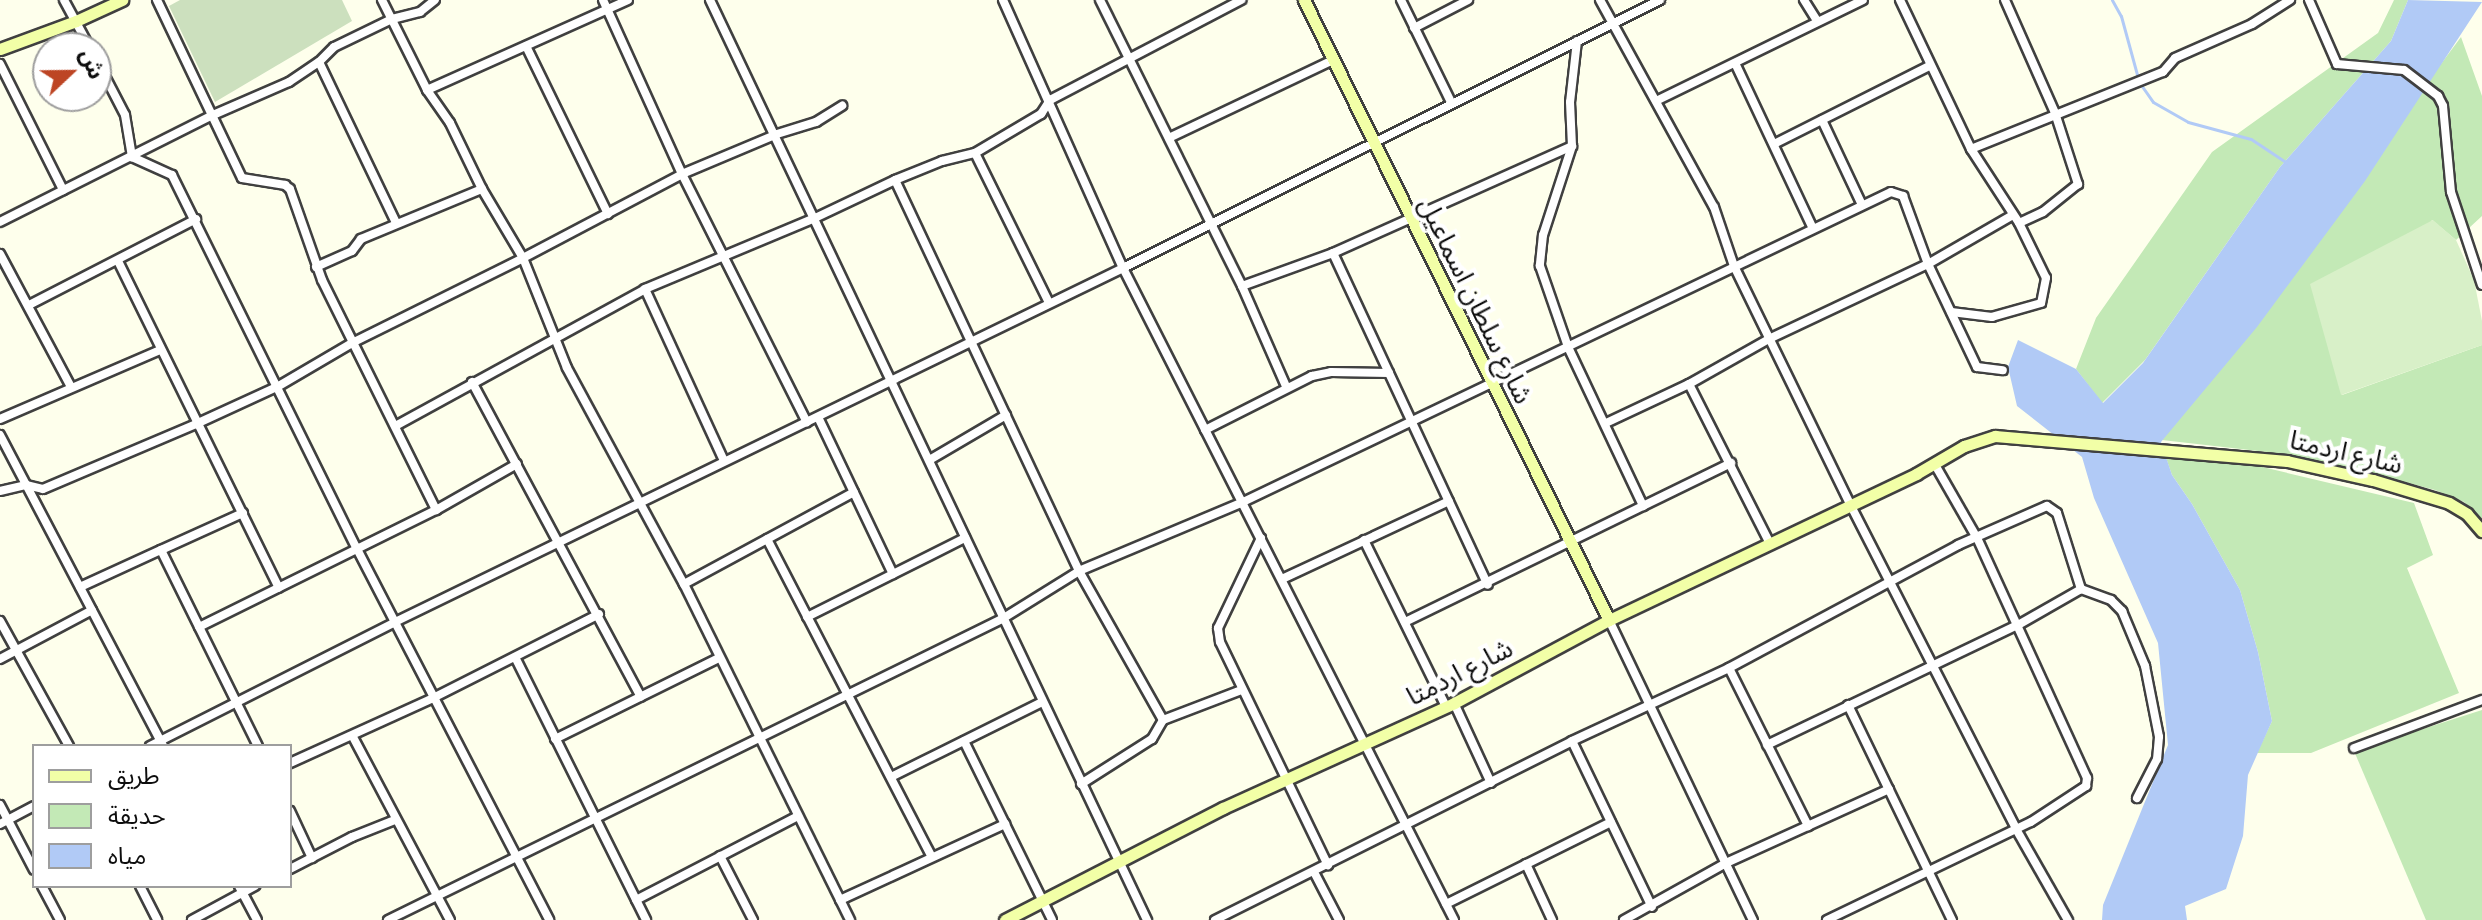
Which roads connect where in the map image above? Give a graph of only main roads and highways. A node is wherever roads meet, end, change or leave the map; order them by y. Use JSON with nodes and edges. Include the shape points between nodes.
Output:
{"nodes":[{"id":1,"x":122,"y":0,"type":"edge"},
{"id":2,"x":1304,"y":0,"type":"edge"},
{"id":3,"x":0,"y":49,"type":"edge"},
{"id":4,"x":2482,"y":531,"type":"edge"},
{"id":5,"x":1609,"y":620,"type":"junction"},
{"id":6,"x":1005,"y":920,"type":"edge"}],
"edges":[{"from":1,"to":3,"type":"main road"},
{"from":2,"to":5,"type":"main road","name":"شارع سلطان اسماعيل"},
{"from":4,"to":5,"type":"main road","name":"شارع اردمتا","via":[[2449,503],[2287,461],[1995,436],[1964,446]]},
{"from":5,"to":6,"type":"main road","name":"شارع اردمتا","via":[[1450,705],[1285,779]]}]}
